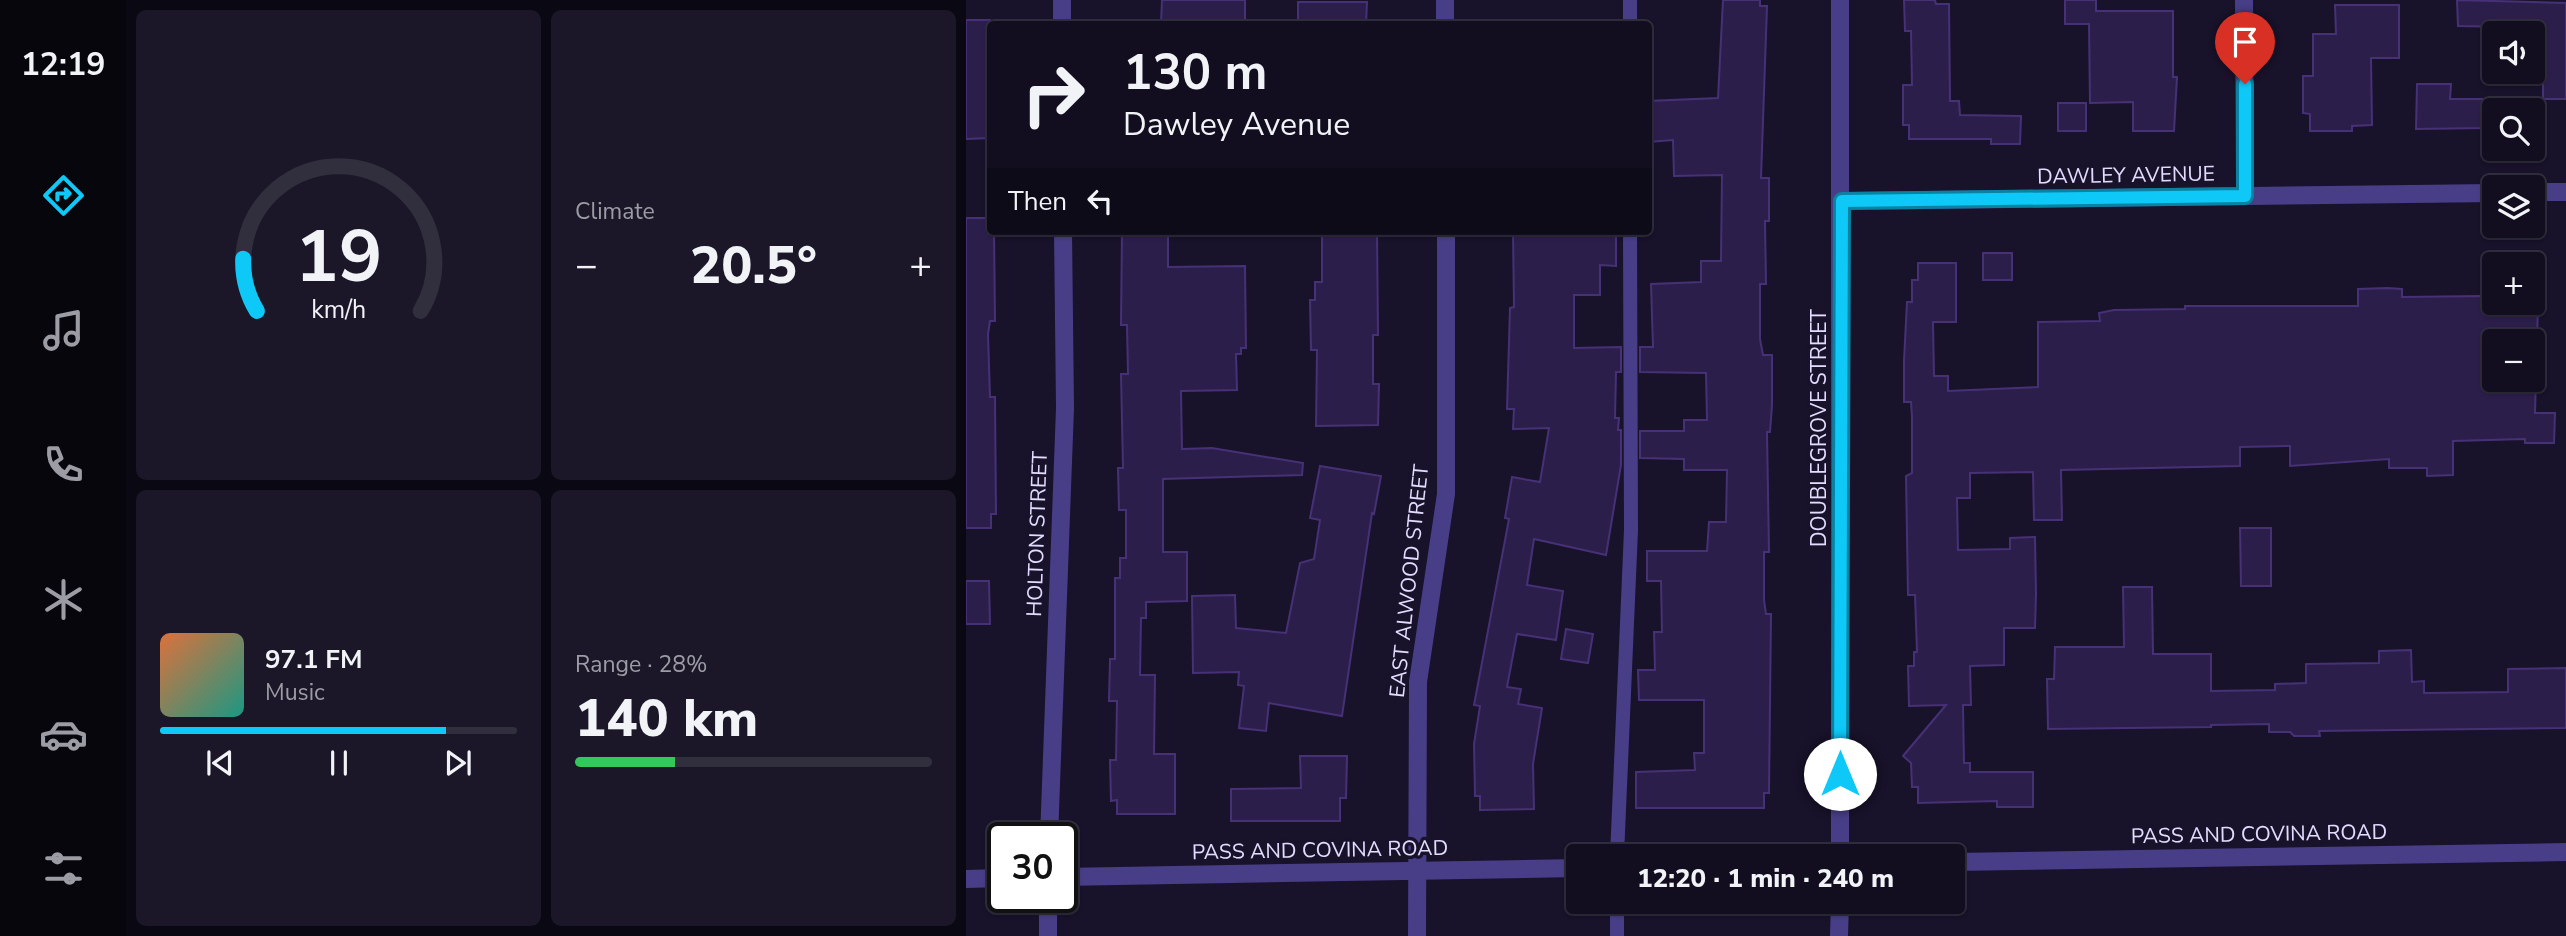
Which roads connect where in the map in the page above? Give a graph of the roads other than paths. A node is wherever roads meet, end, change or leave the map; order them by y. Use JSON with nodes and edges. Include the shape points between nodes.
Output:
{"nodes":[{"id":1,"x":1062,"y":0,"type":"edge"},
{"id":2,"x":1445,"y":0,"type":"edge"},
{"id":3,"x":1630,"y":0,"type":"edge"},
{"id":4,"x":1840,"y":0,"type":"edge"},
{"id":5,"x":2244,"y":0,"type":"edge"},
{"id":6,"x":1062,"y":21,"type":"edge"},
{"id":7,"x":1445,"y":21,"type":"edge"},
{"id":8,"x":1630,"y":21,"type":"edge"},
{"id":9,"x":2545,"y":192,"type":"edge"},
{"id":10,"x":2566,"y":192,"type":"edge"},
{"id":11,"x":2482,"y":193,"type":"edge"},
{"id":12,"x":2245,"y":196,"type":"junction"},
{"id":13,"x":1842,"y":201,"type":"junction"},
{"id":14,"x":1063,"y":235,"type":"edge"},
{"id":15,"x":1446,"y":235,"type":"edge"},
{"id":16,"x":1630,"y":235,"type":"edge"},
{"id":17,"x":1050,"y":822,"type":"edge"},
{"id":18,"x":1618,"y":844,"type":"edge"},
{"id":19,"x":1840,"y":844,"type":"edge"},
{"id":20,"x":2566,"y":852,"type":"edge"},
{"id":21,"x":1965,"y":862,"type":"edge"},
{"id":22,"x":1566,"y":869,"type":"edge"},
{"id":23,"x":1417,"y":872,"type":"junction"},
{"id":24,"x":1078,"y":877,"type":"edge"},
{"id":25,"x":987,"y":878,"type":"edge"},
{"id":26,"x":966,"y":879,"type":"edge"},
{"id":27,"x":1048,"y":913,"type":"edge"},
{"id":28,"x":1617,"y":914,"type":"edge"},
{"id":29,"x":1840,"y":914,"type":"edge"},
{"id":30,"x":1048,"y":936,"type":"edge"},
{"id":31,"x":1417,"y":936,"type":"edge"},
{"id":32,"x":1617,"y":936,"type":"edge"},
{"id":33,"x":1839,"y":936,"type":"edge"}],
"edges":[{"from":1,"to":6,"type":"street"},
{"from":2,"to":7,"type":"street"},
{"from":3,"to":8,"type":"lane"},
{"from":4,"to":13,"type":"street","name":"DOUBLEGROVE STREET"},
{"from":5,"to":12,"type":"street"},
{"from":9,"to":10,"type":"street"},
{"from":11,"to":12,"type":"street","name":"DAWLEY AVENUE"},
{"from":12,"to":13,"type":"street","name":"DAWLEY AVENUE"},
{"from":13,"to":19,"type":"street","name":"DOUBLEGROVE STREET"},
{"from":14,"to":17,"type":"street","name":"HOLTON STREET","via":[[1065,408]]},
{"from":15,"to":23,"type":"street","name":"EAST ALWOOD STREET","via":[[1446,494],[1418,682]]},
{"from":16,"to":18,"type":"lane","via":[[1631,530]]},
{"from":20,"to":21,"type":"street","name":"PASS AND COVINA ROAD"},
{"from":22,"to":23,"type":"street","name":"PASS AND COVINA ROAD"},
{"from":23,"to":24,"type":"street","name":"PASS AND COVINA ROAD"},
{"from":23,"to":31,"type":"street","name":"EAST ALWOOD STREET"},
{"from":25,"to":26,"type":"street"},
{"from":27,"to":30,"type":"street"},
{"from":28,"to":32,"type":"lane"},
{"from":29,"to":33,"type":"street"}]}
